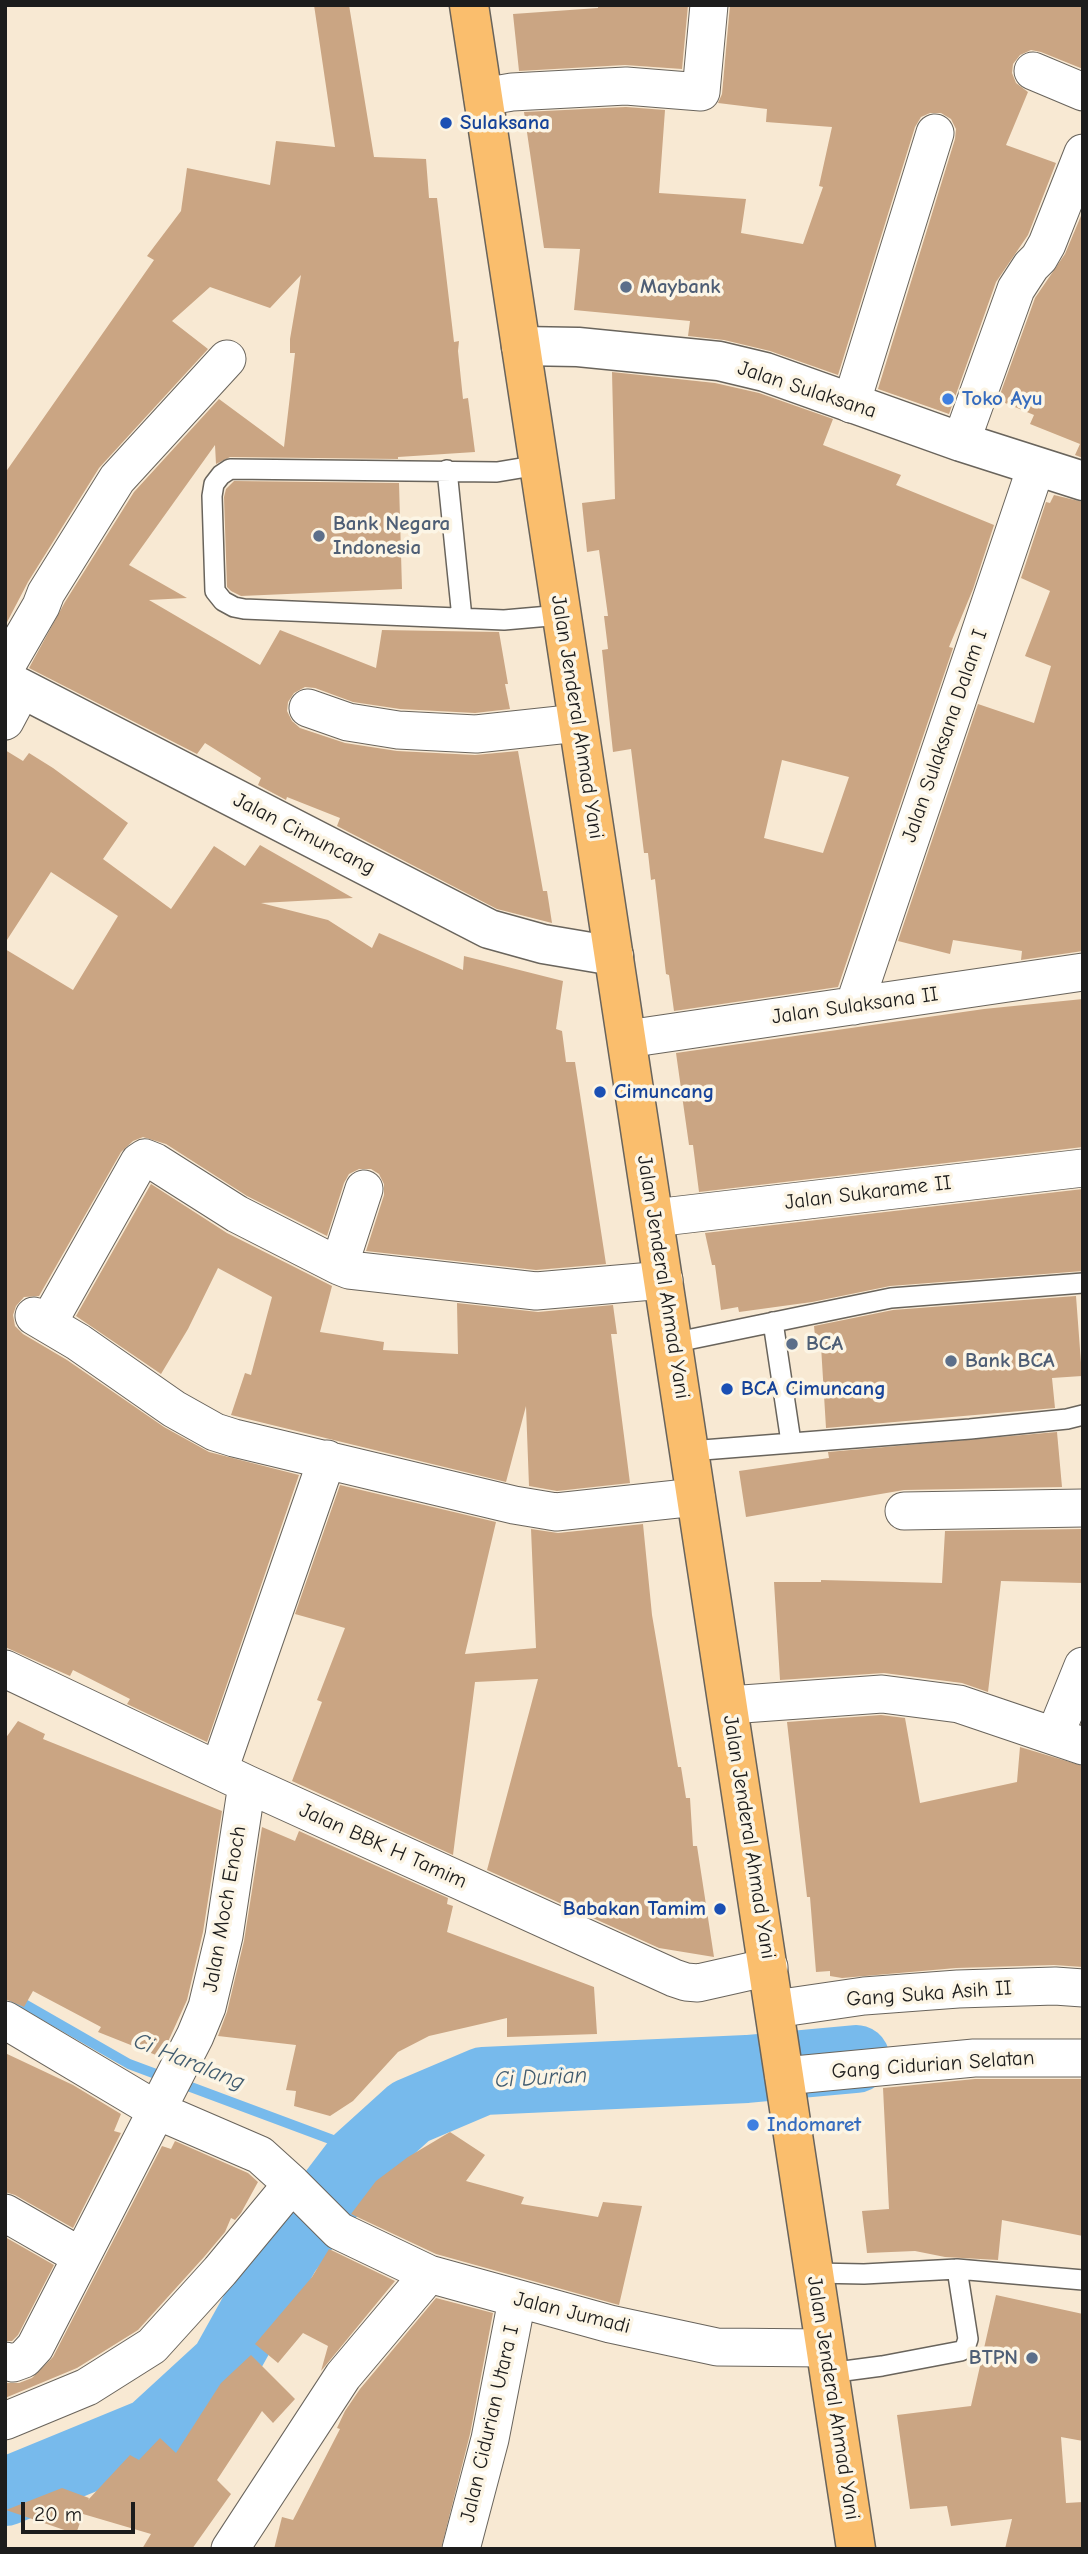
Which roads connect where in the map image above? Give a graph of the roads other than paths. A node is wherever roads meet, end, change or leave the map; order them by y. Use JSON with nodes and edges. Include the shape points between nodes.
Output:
{"nodes":[{"id":1,"x":469,"y":5,"type":"edge"},
{"id":2,"x":709,"y":5,"type":"edge"},
{"id":3,"x":1034,"y":71,"type":"dead end"},
{"id":4,"x":1083,"y":92,"type":"edge"},
{"id":5,"x":483,"y":97,"type":"junction"},
{"id":6,"x":935,"y":133,"type":"dead end"},
{"id":7,"x":1083,"y":153,"type":"edge"},
{"id":8,"x":521,"y":346,"type":"junction"},
{"id":9,"x":227,"y":359,"type":"dead end"},
{"id":10,"x":851,"y":404,"type":"junction"},
{"id":11,"x":961,"y":442,"type":"junction"},
{"id":12,"x":539,"y":465,"type":"junction"},
{"id":13,"x":1036,"y":467,"type":"junction"},
{"id":14,"x":447,"y":470,"type":"junction"},
{"id":15,"x":1083,"y":481,"type":"edge"},
{"id":16,"x":561,"y":615,"type":"junction"},
{"id":17,"x":463,"y":618,"type":"junction"},
{"id":18,"x":10,"y":690,"type":"edge"},
{"id":19,"x":308,"y":708,"type":"dead end"},
{"id":20,"x":578,"y":723,"type":"junction"},
{"id":21,"x":614,"y":956,"type":"junction"},
{"id":22,"x":1083,"y":972,"type":"edge"},
{"id":23,"x":854,"y":1006,"type":"junction"},
{"id":24,"x":627,"y":1039,"type":"junction"},
{"id":25,"x":1083,"y":1168,"type":"edge"},
{"id":26,"x":364,"y":1189,"type":"dead end"},
{"id":27,"x":654,"y":1218,"type":"junction"},
{"id":28,"x":339,"y":1266,"type":"junction"},
{"id":29,"x":664,"y":1280,"type":"junction"},
{"id":30,"x":1083,"y":1283,"type":"edge"},
{"id":31,"x":773,"y":1322,"type":"junction"},
{"id":32,"x":672,"y":1343,"type":"junction"},
{"id":33,"x":1083,"y":1415,"type":"edge"},
{"id":34,"x":791,"y":1442,"type":"junction"},
{"id":35,"x":690,"y":1451,"type":"junction"},
{"id":36,"x":327,"y":1459,"type":"junction"},
{"id":37,"x":696,"y":1497,"type":"junction"},
{"id":38,"x":1083,"y":1508,"type":"edge"},
{"id":39,"x":904,"y":1511,"type":"dead end"},
{"id":40,"x":1083,"y":1666,"type":"edge"},
{"id":41,"x":5,"y":1669,"type":"edge"},
{"id":42,"x":729,"y":1705,"type":"junction"},
{"id":43,"x":1069,"y":1741,"type":"edge"},
{"id":44,"x":233,"y":1777,"type":"junction"},
{"id":45,"x":769,"y":1967,"type":"junction"},
{"id":46,"x":1083,"y":1988,"type":"edge"},
{"id":47,"x":5,"y":2020,"type":"edge"},
{"id":48,"x":780,"y":2048,"type":"junction"},
{"id":49,"x":1083,"y":2058,"type":"edge"},
{"id":50,"x":167,"y":2092,"type":"junction"},
{"id":51,"x":292,"y":2183,"type":"junction"},
{"id":52,"x":5,"y":2213,"type":"edge"},
{"id":53,"x":80,"y":2256,"type":"junction"},
{"id":54,"x":957,"y":2269,"type":"junction"},
{"id":55,"x":814,"y":2273,"type":"junction"},
{"id":56,"x":429,"y":2274,"type":"junction"},
{"id":57,"x":1083,"y":2280,"type":"edge"},
{"id":58,"x":517,"y":2300,"type":"junction"},
{"id":59,"x":827,"y":2360,"type":"junction"},
{"id":60,"x":5,"y":2361,"type":"edge"},
{"id":61,"x":5,"y":2421,"type":"edge"},
{"id":62,"x":230,"y":2549,"type":"edge"},
{"id":63,"x":461,"y":2549,"type":"edge"},
{"id":64,"x":856,"y":2549,"type":"edge"}],
"edges":[{"from":1,"to":5,"type":"main road","name":"Jalan Jenderal Ahmad Yani"},
{"from":2,"to":5,"type":"street","via":[[701,92],[626,86]]},
{"from":3,"to":4,"type":"street"},
{"from":5,"to":8,"type":"main road","name":"Jalan Jenderal Ahmad Yani"},
{"from":6,"to":10,"type":"street"},
{"from":7,"to":11,"type":"street","via":[[1047,244],[1016,289]]},
{"from":8,"to":10,"type":"street","name":"Jalan Sulaksana","via":[[719,361],[765,372]]},
{"from":8,"to":12,"type":"main road","name":"Jalan Jenderal Ahmad Yani"},
{"from":9,"to":18,"type":"street","via":[[117,479],[46,593]]},
{"from":10,"to":11,"type":"street","name":"Jalan Sulaksana"},
{"from":11,"to":13,"type":"street","name":"Jalan Sulaksana"},
{"from":12,"to":14,"type":"lane","via":[[497,472]]},
{"from":12,"to":16,"type":"main road","name":"Jalan Jenderal Ahmad Yani"},
{"from":13,"to":15,"type":"street","name":"Jalan Sulaksana"},
{"from":13,"to":23,"type":"street","name":"Jalan Sulaksana Dalam I"},
{"from":14,"to":17,"type":"lane"},
{"from":14,"to":17,"type":"lane","via":[[230,469],[214,484],[212,496],[215,591],[223,601],[244,609]]},
{"from":16,"to":17,"type":"lane"},
{"from":16,"to":20,"type":"main road","name":"Jalan Jenderal Ahmad Yani"},
{"from":18,"to":21,"type":"street","name":"Jalan Cimuncang","via":[[489,929]]},
{"from":19,"to":20,"type":"street","via":[[348,722],[398,730],[476,734]]},
{"from":20,"to":21,"type":"main road","name":"Jalan Jenderal Ahmad Yani"},
{"from":21,"to":24,"type":"main road","name":"Jalan Jenderal Ahmad Yani"},
{"from":22,"to":23,"type":"street","name":"Jalan Sulaksana II"},
{"from":23,"to":24,"type":"street","name":"Jalan Sulaksana II"},
{"from":24,"to":27,"type":"main road","name":"Jalan Jenderal Ahmad Yani"},
{"from":25,"to":27,"type":"street","name":"Jalan Sukarame II"},
{"from":26,"to":28,"type":"street"},
{"from":27,"to":29,"type":"main road","name":"Jalan Jenderal Ahmad Yani"},
{"from":28,"to":29,"type":"street","via":[[536,1291]]},
{"from":28,"to":36,"type":"street","via":[[237,1214],[145,1158],[41,1319],[215,1432]]},
{"from":29,"to":32,"type":"main road","name":"Jalan Jenderal Ahmad Yani"},
{"from":30,"to":31,"type":"lane","via":[[891,1298]]},
{"from":31,"to":32,"type":"lane"},
{"from":31,"to":34,"type":"lane"},
{"from":32,"to":35,"type":"main road","name":"Jalan Jenderal Ahmad Yani"},
{"from":33,"to":34,"type":"lane","via":[[970,1429]]},
{"from":34,"to":35,"type":"lane"},
{"from":35,"to":37,"type":"main road","name":"Jalan Jenderal Ahmad Yani"},
{"from":36,"to":37,"type":"street","via":[[556,1512]]},
{"from":36,"to":44,"type":"street","name":"Jalan Moch Enoch"},
{"from":37,"to":42,"type":"main road","name":"Jalan Jenderal Ahmad Yani"},
{"from":38,"to":39,"type":"street"},
{"from":40,"to":43,"type":"street"},
{"from":41,"to":44,"type":"street","name":"Jalan BBK H Tamim"},
{"from":42,"to":43,"type":"street","via":[[882,1694],[959,1704]]},
{"from":42,"to":45,"type":"main road","name":"Jalan Jenderal Ahmad Yani"},
{"from":44,"to":45,"type":"street","name":"Jalan BBK H Tamim","via":[[674,1978],[698,1983]]},
{"from":44,"to":50,"type":"street","name":"Jalan Moch Enoch","via":[[224,1936],[207,2007]]},
{"from":45,"to":48,"type":"main road","name":"Jalan Jenderal Ahmad Yani"},
{"from":46,"to":48,"type":"street","name":"Gang Suka Asih II","via":[[958,1989],[864,1996]]},
{"from":47,"to":50,"type":"street","name":"Jalan Jumadi"},
{"from":48,"to":49,"type":"street","name":"Gang Cidurian Selatan","via":[[974,2058]]},
{"from":48,"to":55,"type":"main road","name":"Jalan Jenderal Ahmad Yani"},
{"from":50,"to":51,"type":"street","name":"Jalan Jumadi","via":[[260,2155]]},
{"from":50,"to":53,"type":"street","name":"Jalan Moch Enoch"},
{"from":51,"to":56,"type":"street","name":"Jalan Jumadi","via":[[339,2231]]},
{"from":51,"to":61,"type":"street","via":[[152,2346],[87,2386]]},
{"from":52,"to":53,"type":"street"},
{"from":53,"to":60,"type":"street","name":"Jalan Moch Enoch","via":[[35,2347],[24,2359]]},
{"from":54,"to":55,"type":"lane"},
{"from":54,"to":57,"type":"lane"},
{"from":54,"to":59,"type":"lane","via":[[968,2339],[961,2351],[882,2366]]},
{"from":55,"to":59,"type":"main road","name":"Jalan Jenderal Ahmad Yani"},
{"from":56,"to":58,"type":"street","name":"Jalan Jumadi"},
{"from":56,"to":62,"type":"street","via":[[343,2376]]},
{"from":58,"to":59,"type":"street","name":"Jalan Jumadi","via":[[716,2347]]},
{"from":58,"to":63,"type":"street","name":"Jalan Cidurian Utara I","via":[[490,2438]]},
{"from":59,"to":64,"type":"main road","name":"Jalan Jenderal Ahmad Yani"}]}
